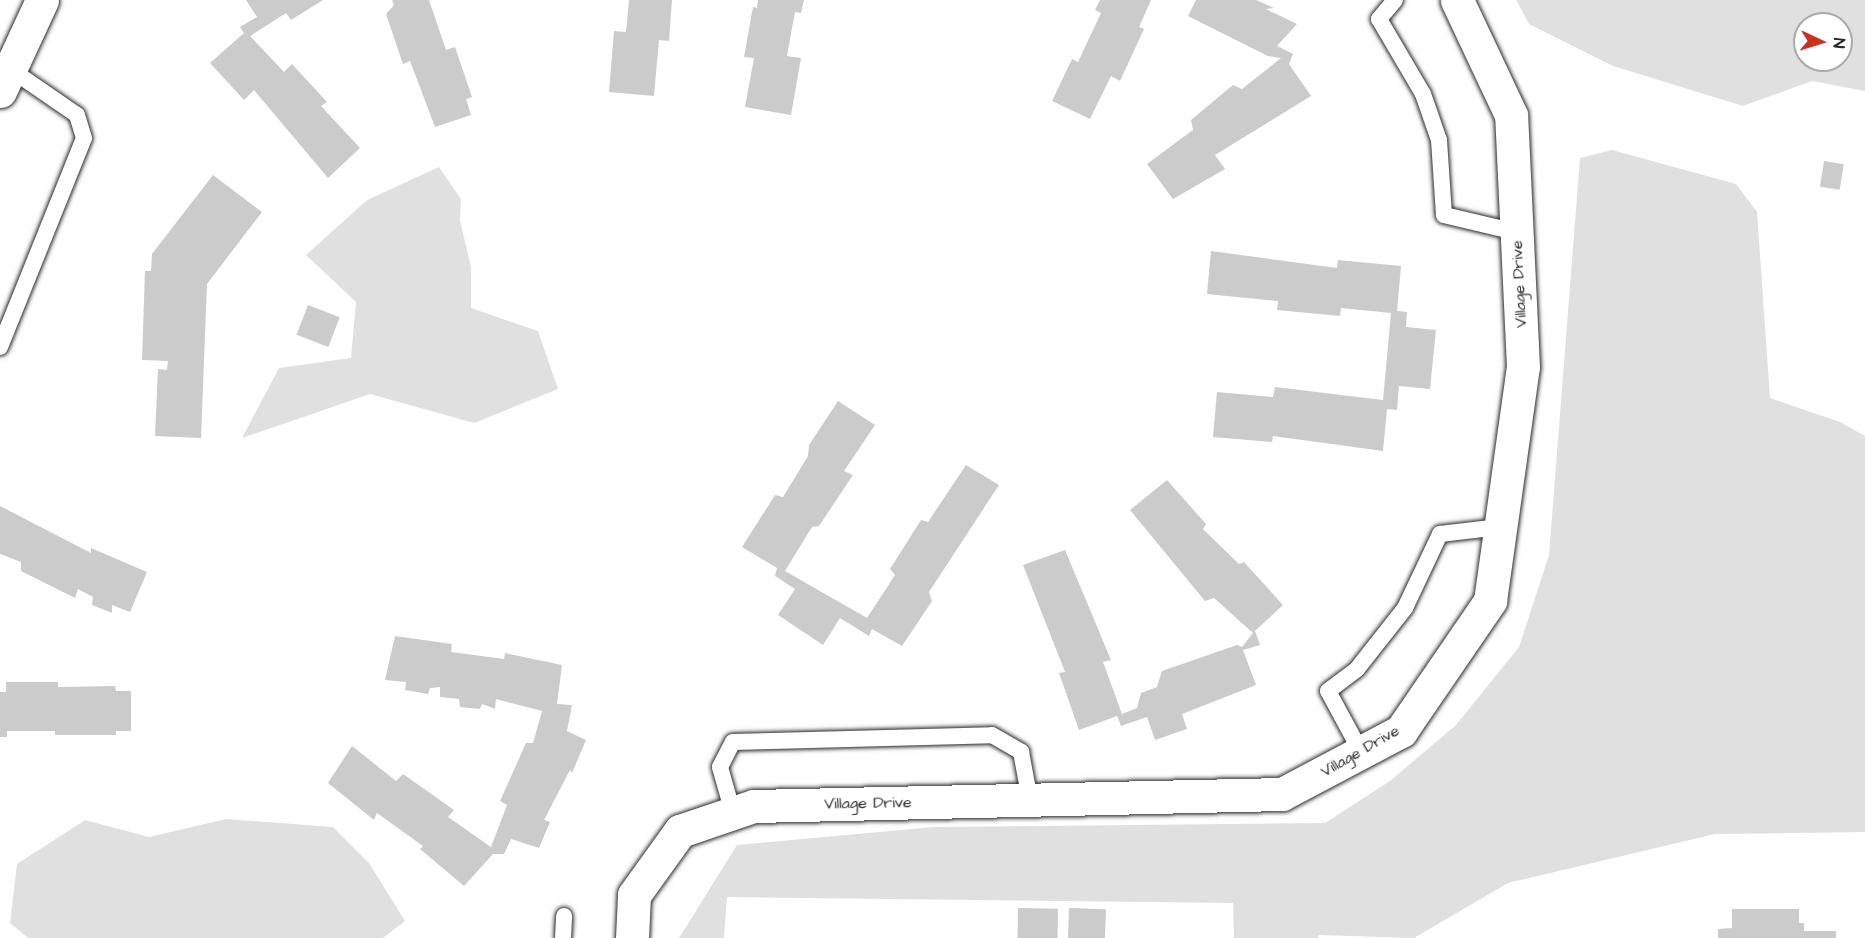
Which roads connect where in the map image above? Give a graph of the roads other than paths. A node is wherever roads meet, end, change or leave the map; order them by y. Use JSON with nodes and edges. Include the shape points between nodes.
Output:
{"nodes":[{"id":1,"x":42,"y":0,"type":"edge"},
{"id":2,"x":1395,"y":0,"type":"edge"},
{"id":3,"x":1457,"y":0,"type":"edge"},
{"id":4,"x":5,"y":80,"type":"edge"},
{"id":5,"x":1516,"y":232,"type":"junction"},
{"id":6,"x":0,"y":347,"type":"edge"},
{"id":7,"x":1500,"y":527,"type":"junction"},
{"id":8,"x":1361,"y":752,"type":"junction"},
{"id":9,"x":1030,"y":800,"type":"junction"},
{"id":10,"x":733,"y":813,"type":"junction"},
{"id":11,"x":564,"y":916,"type":"dead end"},
{"id":12,"x":562,"y":938,"type":"edge"},
{"id":13,"x":632,"y":938,"type":"edge"}],
"edges":[{"from":1,"to":4,"type":"street"},
{"from":2,"to":5,"type":"lane","via":[[1379,19],[1423,94],[1436,130],[1444,215]]},
{"from":3,"to":5,"type":"street","name":"Village Drive","via":[[1511,115]]},
{"from":4,"to":6,"type":"lane","via":[[77,115],[84,138]]},
{"from":5,"to":7,"type":"street","name":"Village Drive","via":[[1523,367]]},
{"from":7,"to":8,"type":"street","name":"Village Drive","via":[[1490,601],[1401,731]]},
{"from":7,"to":8,"type":"lane","via":[[1440,534],[1405,608],[1356,669],[1328,691]]},
{"from":8,"to":9,"type":"street","name":"Village Drive","via":[[1282,794]]},
{"from":9,"to":10,"type":"street","name":"Village Drive","via":[[754,806]]},
{"from":9,"to":10,"type":"lane","via":[[1021,752],[992,735],[733,742],[720,767]]},
{"from":10,"to":13,"type":"street","name":"Village Drive","via":[[680,831],[634,895]]},
{"from":11,"to":12,"type":"lane"}]}
